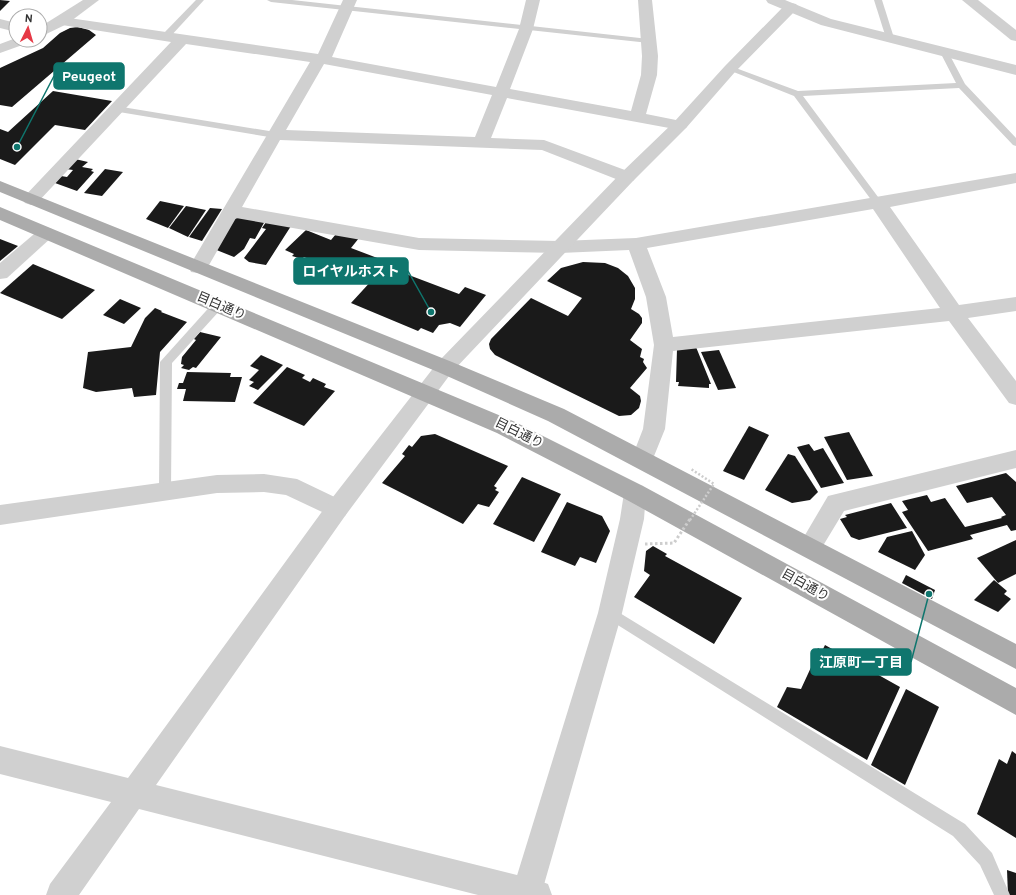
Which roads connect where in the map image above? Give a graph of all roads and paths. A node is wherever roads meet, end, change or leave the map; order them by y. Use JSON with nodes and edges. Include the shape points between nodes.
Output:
{"nodes":[{"id":1,"x":92,"y":0,"type":"edge"},
{"id":2,"x":200,"y":0,"type":"edge"},
{"id":3,"x":271,"y":0,"type":"edge"},
{"id":4,"x":533,"y":0,"type":"edge"},
{"id":5,"x":645,"y":0,"type":"edge"},
{"id":6,"x":878,"y":0,"type":"edge"},
{"id":7,"x":969,"y":0,"type":"edge"},
{"id":8,"x":348,"y":4,"type":"edge"},
{"id":9,"x":782,"y":4,"type":"edge"},
{"id":10,"x":62,"y":21,"type":"junction"},
{"id":11,"x":48,"y":29,"type":"edge"},
{"id":12,"x":526,"y":29,"type":"junction"},
{"id":13,"x":166,"y":36,"type":"junction"},
{"id":14,"x":1016,"y":37,"type":"edge"},
{"id":15,"x":183,"y":38,"type":"junction"},
{"id":16,"x":890,"y":38,"type":"junction"},
{"id":17,"x":649,"y":41,"type":"junction"},
{"id":18,"x":943,"y":50,"type":"junction"},
{"id":19,"x":321,"y":59,"type":"junction"},
{"id":20,"x":730,"y":69,"type":"junction"},
{"id":21,"x":1016,"y":70,"type":"edge"},
{"id":22,"x":961,"y":85,"type":"junction"},
{"id":23,"x":501,"y":92,"type":"junction"},
{"id":24,"x":797,"y":94,"type":"junction"},
{"id":25,"x":116,"y":109,"type":"junction"},
{"id":26,"x":638,"y":118,"type":"junction"},
{"id":27,"x":680,"y":125,"type":"junction"},
{"id":28,"x":275,"y":134,"type":"junction"},
{"id":29,"x":482,"y":141,"type":"junction"},
{"id":30,"x":1016,"y":143,"type":"edge"},
{"id":31,"x":627,"y":177,"type":"junction"},
{"id":32,"x":1016,"y":178,"type":"edge"},
{"id":33,"x":0,"y":186,"type":"edge"},
{"id":34,"x":31,"y":199,"type":"junction"},
{"id":35,"x":878,"y":203,"type":"junction"},
{"id":36,"x":0,"y":212,"type":"edge"},
{"id":37,"x":230,"y":212,"type":"junction"},
{"id":38,"x":46,"y":233,"type":"junction"},
{"id":39,"x":636,"y":244,"type":"junction"},
{"id":40,"x":560,"y":247,"type":"junction"},
{"id":41,"x":198,"y":267,"type":"junction"},
{"id":42,"x":0,"y":273,"type":"edge"},
{"id":43,"x":1016,"y":304,"type":"edge"},
{"id":44,"x":218,"y":305,"type":"junction"},
{"id":45,"x":954,"y":313,"type":"junction"},
{"id":46,"x":664,"y":345,"type":"junction"},
{"id":47,"x":445,"y":367,"type":"junction"},
{"id":48,"x":424,"y":392,"type":"junction"},
{"id":49,"x":1016,"y":397,"type":"edge"},
{"id":50,"x":1016,"y":458,"type":"edge"},
{"id":51,"x":642,"y":460,"type":"junction"},
{"id":52,"x":691,"y":469,"type":"dead end"},
{"id":53,"x":165,"y":491,"type":"junction"},
{"id":54,"x":635,"y":493,"type":"junction"},
{"id":55,"x":337,"y":509,"type":"junction"},
{"id":56,"x":0,"y":515,"type":"edge"},
{"id":57,"x":645,"y":544,"type":"dead end"},
{"id":58,"x":810,"y":547,"type":"junction"},
{"id":59,"x":610,"y":613,"type":"junction"},
{"id":60,"x":1016,"y":657,"type":"edge"},
{"id":61,"x":1016,"y":702,"type":"edge"},
{"id":62,"x":0,"y":760,"type":"edge"},
{"id":63,"x":134,"y":794,"type":"junction"},
{"id":64,"x":530,"y":894,"type":"edge"},
{"id":65,"x":61,"y":895,"type":"edge"},
{"id":66,"x":1002,"y":895,"type":"edge"}],
"edges":[{"from":1,"to":10,"type":"street"},
{"from":2,"to":13,"type":"lane"},
{"from":3,"to":8,"type":"lane"},
{"from":4,"to":12,"type":"street"},
{"from":5,"to":17,"type":"street"},
{"from":6,"to":16,"type":"lane"},
{"from":7,"to":14,"type":"street"},
{"from":8,"to":12,"type":"lane"},
{"from":8,"to":19,"type":"street"},
{"from":9,"to":16,"type":"street","via":[[826,22]]},
{"from":9,"to":20,"type":"street"},
{"from":10,"to":11,"type":"street"},
{"from":10,"to":13,"type":"street"},
{"from":12,"to":17,"type":"lane"},
{"from":12,"to":23,"type":"street"},
{"from":13,"to":15,"type":"street"},
{"from":15,"to":19,"type":"street"},
{"from":15,"to":25,"type":"street"},
{"from":16,"to":18,"type":"street"},
{"from":17,"to":26,"type":"street","via":[[648,75]]},
{"from":18,"to":21,"type":"street"},
{"from":18,"to":22,"type":"lane"},
{"from":19,"to":23,"type":"street"},
{"from":19,"to":28,"type":"street"},
{"from":20,"to":24,"type":"lane"},
{"from":20,"to":27,"type":"street"},
{"from":22,"to":24,"type":"lane"},
{"from":22,"to":30,"type":"lane"},
{"from":23,"to":26,"type":"street"},
{"from":23,"to":29,"type":"street"},
{"from":24,"to":35,"type":"lane"},
{"from":25,"to":28,"type":"lane"},
{"from":25,"to":34,"type":"street"},
{"from":26,"to":27,"type":"street"},
{"from":27,"to":31,"type":"street"},
{"from":28,"to":29,"type":"street"},
{"from":28,"to":37,"type":"street"},
{"from":29,"to":31,"type":"street","via":[[544,145]]},
{"from":31,"to":40,"type":"street"},
{"from":32,"to":35,"type":"street"},
{"from":33,"to":34,"type":"main road"},
{"from":34,"to":41,"type":"main road"},
{"from":35,"to":39,"type":"street"},
{"from":35,"to":45,"type":"street"},
{"from":36,"to":38,"type":"main road","name":"目白通り"},
{"from":37,"to":40,"type":"street","via":[[419,244]]},
{"from":37,"to":41,"type":"street"},
{"from":38,"to":42,"type":"street"},
{"from":38,"to":44,"type":"main road","name":"目白通り"},
{"from":39,"to":40,"type":"street"},
{"from":39,"to":46,"type":"street","via":[[656,297]]},
{"from":40,"to":47,"type":"street"},
{"from":41,"to":47,"type":"main road"},
{"from":43,"to":45,"type":"street"},
{"from":44,"to":48,"type":"main road","name":"目白通り"},
{"from":44,"to":53,"type":"lane","via":[[166,362]]},
{"from":45,"to":46,"type":"street"},
{"from":45,"to":49,"type":"street"},
{"from":46,"to":51,"type":"street","via":[[654,429]]},
{"from":47,"to":48,"type":"street"},
{"from":47,"to":51,"type":"main road","via":[[556,415]]},
{"from":48,"to":54,"type":"main road","name":"目白通り","via":[[505,427]]},
{"from":48,"to":55,"type":"street"},
{"from":50,"to":58,"type":"street","via":[[836,503]]},
{"from":51,"to":58,"type":"main road"},
{"from":52,"to":57,"type":"path","bridge":true,"via":[[714,484],[674,543]]},
{"from":53,"to":55,"type":"street","via":[[217,484],[264,483],[289,486]]},
{"from":53,"to":56,"type":"street"},
{"from":54,"to":59,"type":"street","via":[[632,519]]},
{"from":54,"to":61,"type":"main road","name":"目白通り"},
{"from":55,"to":63,"type":"street"},
{"from":58,"to":60,"type":"main road"},
{"from":59,"to":64,"type":"street"},
{"from":59,"to":66,"type":"lane","via":[[959,830],[986,860]]},
{"from":62,"to":63,"type":"street"},
{"from":63,"to":64,"type":"street"},
{"from":63,"to":65,"type":"street"}]}
